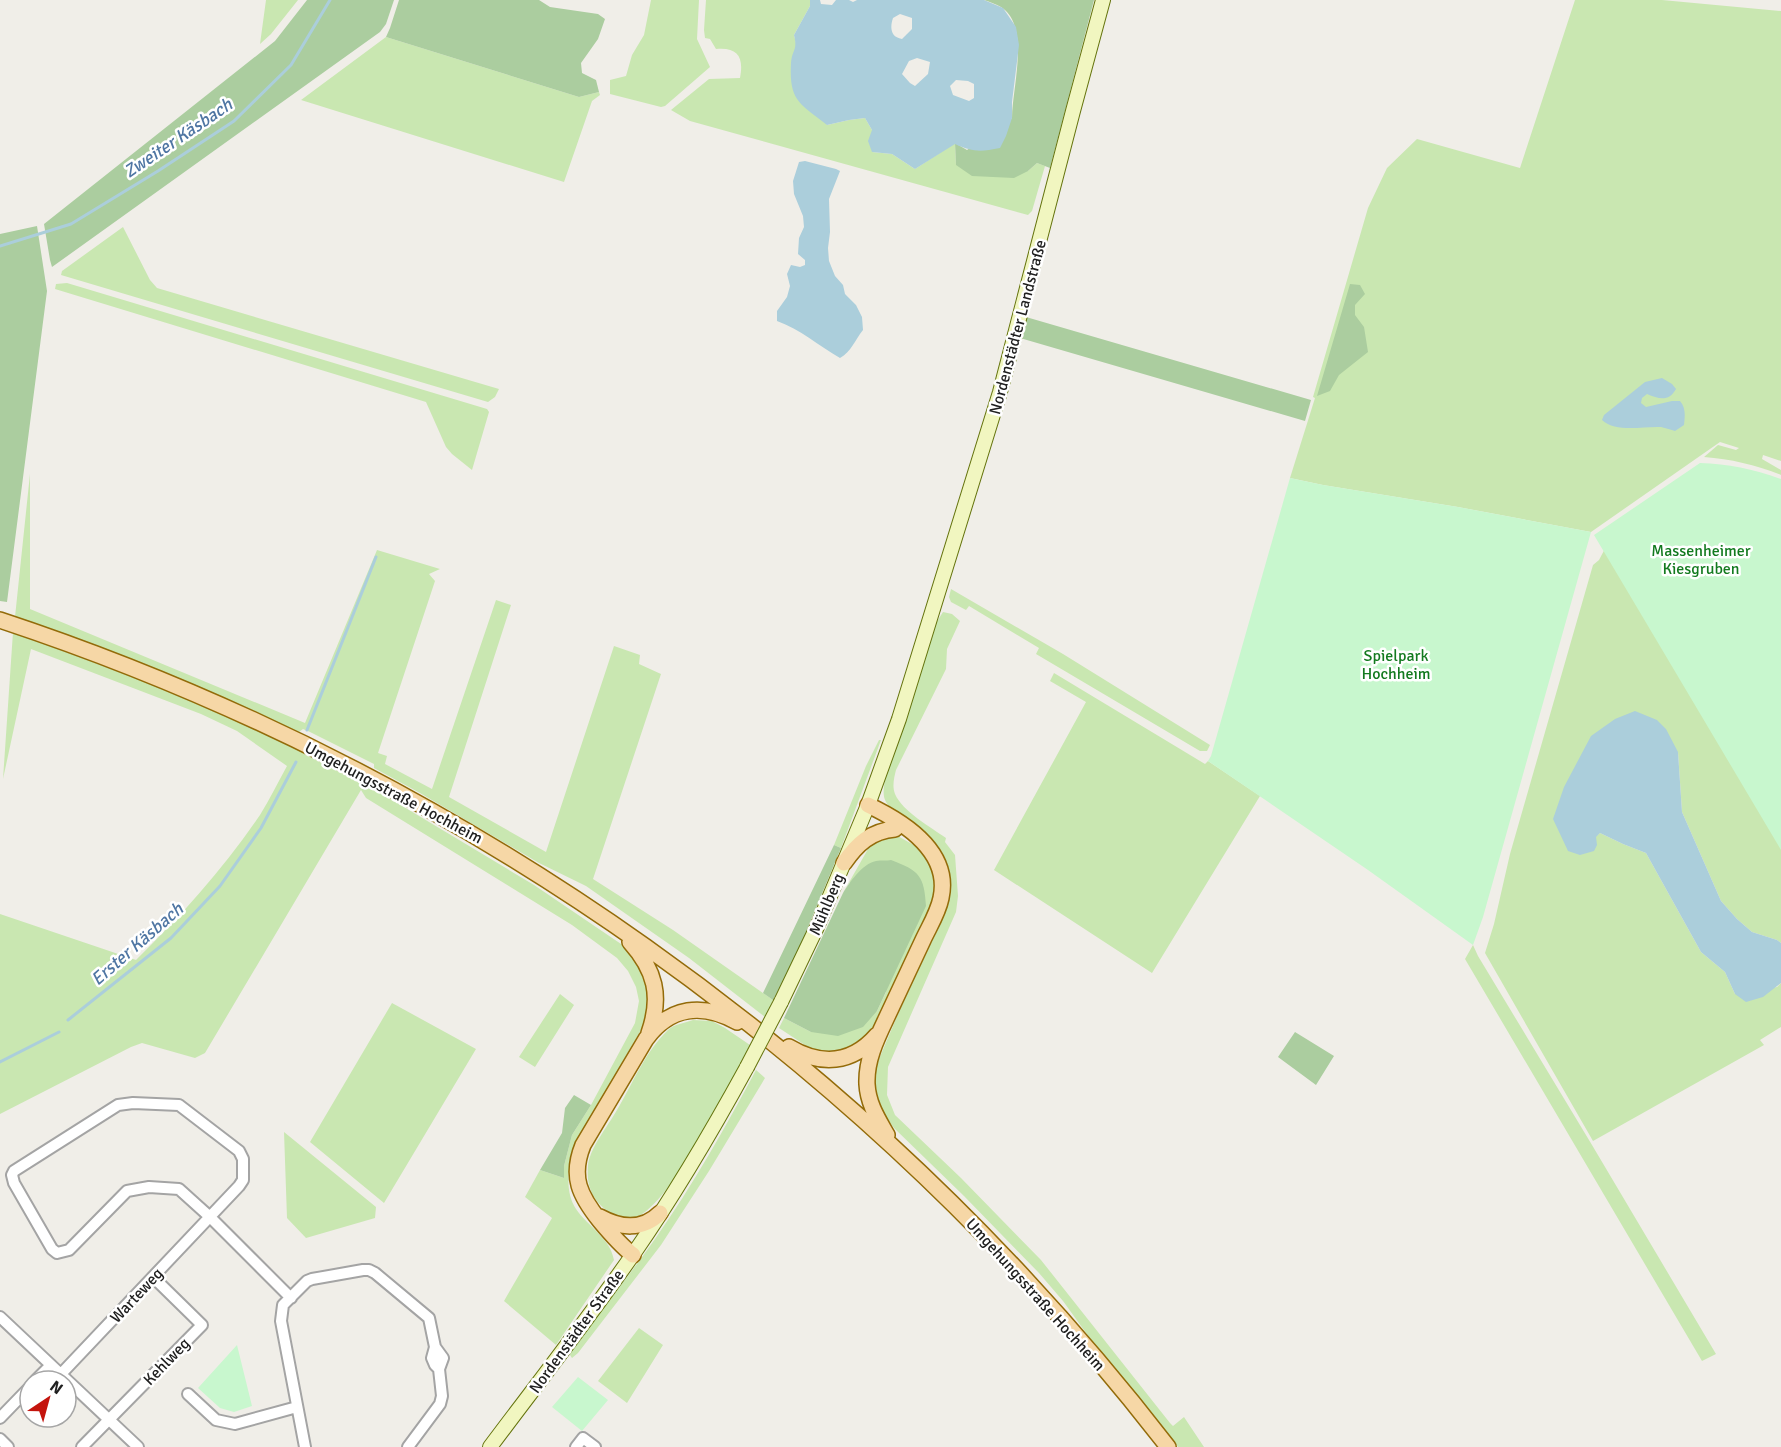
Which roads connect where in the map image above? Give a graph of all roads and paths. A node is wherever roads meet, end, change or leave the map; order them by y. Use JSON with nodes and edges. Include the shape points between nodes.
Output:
{"nodes":[{"id":1,"x":1103,"y":0,"type":"edge"},
{"id":2,"x":0,"y":620,"type":"edge"},
{"id":3,"x":868,"y":805,"type":"junction"},
{"id":4,"x":895,"y":829,"type":"junction"},
{"id":5,"x":913,"y":834,"type":"junction"},
{"id":6,"x":844,"y":863,"type":"junction"},
{"id":7,"x":615,"y":924,"type":"junction"},
{"id":8,"x":754,"y":1027,"type":"junction"},
{"id":9,"x":882,"y":1027,"type":"junction"},
{"id":10,"x":646,"y":1039,"type":"junction"},
{"id":11,"x":771,"y":1041,"type":"junction"},
{"id":12,"x":747,"y":1067,"type":"joint"},
{"id":13,"x":895,"y":1148,"type":"junction"},
{"id":14,"x":660,"y":1213,"type":"junction"},
{"id":15,"x":595,"y":1214,"type":"junction"},
{"id":16,"x":210,"y":1216,"type":"junction"},
{"id":17,"x":612,"y":1224,"type":"junction"},
{"id":18,"x":634,"y":1252,"type":"junction"},
{"id":19,"x":153,"y":1277,"type":"junction"},
{"id":20,"x":291,"y":1298,"type":"junction"},
{"id":21,"x":0,"y":1317,"type":"edge"},
{"id":22,"x":51,"y":1365,"type":"junction"},
{"id":23,"x":47,"y":1369,"type":"edge"},
{"id":24,"x":55,"y":1369,"type":"edge"},
{"id":25,"x":66,"y":1369,"type":"edge"},
{"id":26,"x":78,"y":1391,"type":"edge"},
{"id":27,"x":188,"y":1394,"type":"dead end"},
{"id":28,"x":18,"y":1400,"type":"edge"},
{"id":29,"x":297,"y":1407,"type":"junction"},
{"id":30,"x":0,"y":1419,"type":"edge"},
{"id":31,"x":108,"y":1420,"type":"junction"},
{"id":32,"x":0,"y":1439,"type":"edge"},
{"id":33,"x":8,"y":1447,"type":"edge"},
{"id":34,"x":82,"y":1447,"type":"edge"},
{"id":35,"x":138,"y":1447,"type":"edge"},
{"id":36,"x":305,"y":1447,"type":"edge"},
{"id":37,"x":408,"y":1447,"type":"edge"},
{"id":38,"x":490,"y":1447,"type":"edge"},
{"id":39,"x":576,"y":1447,"type":"edge"},
{"id":40,"x":595,"y":1447,"type":"edge"},
{"id":41,"x":1168,"y":1447,"type":"edge"}],
"edges":[{"from":1,"to":3,"type":"main road","name":"Nordenstädter Landstraße","via":[[1000,392],[921,651]]},
{"from":2,"to":7,"type":"main road","name":"Umgehungsstraße Hochheim","via":[[177,686],[324,753],[470,832]]},
{"from":3,"to":4,"type":"main road","via":[[876,820]]},
{"from":3,"to":5,"type":"main road"},
{"from":3,"to":6,"type":"main road","name":"Mühlberg"},
{"from":4,"to":5,"type":"main road"},
{"from":4,"to":6,"type":"main road","via":[[871,835]]},
{"from":5,"to":9,"type":"main road","via":[[937,860],[942,892]]},
{"from":6,"to":12,"type":"main road","name":"Mühlberg","bridge":true,"via":[[817,927]]},
{"from":7,"to":8,"type":"main road","name":"Umgehungsstraße Hochheim"},
{"from":7,"to":10,"type":"main road","via":[[643,957],[655,987],[655,1008]]},
{"from":8,"to":9,"type":"main road","via":[[802,1055],[827,1060],[859,1051]]},
{"from":8,"to":11,"type":"main road"},
{"from":9,"to":13,"type":"main road","via":[[870,1058],[867,1085],[874,1111]]},
{"from":10,"to":11,"type":"main road","via":[[668,1018],[698,1010],[718,1013]]},
{"from":10,"to":15,"type":"main road","via":[[580,1152],[578,1184]]},
{"from":11,"to":13,"type":"main road"},
{"from":12,"to":14,"type":"main road","name":"Nordenstädter Straße"},
{"from":13,"to":41,"type":"main road","name":"Umgehungsstraße Hochheim","via":[[1047,1303]]},
{"from":14,"to":17,"type":"main road","via":[[638,1226]]},
{"from":14,"to":18,"type":"main road","name":"Nordenstädter Straße"},
{"from":15,"to":17,"type":"main road"},
{"from":15,"to":18,"type":"main road","via":[[618,1242]]},
{"from":16,"to":16,"type":"street","via":[[243,1180],[242,1155],[175,1104],[118,1105],[16,1168],[12,1175],[57,1253],[73,1247],[133,1189],[179,1189]]},
{"from":16,"to":19,"type":"street","name":"Warteweg"},
{"from":16,"to":20,"type":"street"},
{"from":17,"to":18,"type":"main road","via":[[629,1235]]},
{"from":18,"to":38,"type":"main road","name":"Nordenstädter Straße"},
{"from":19,"to":25,"type":"street","name":"Warteweg"},
{"from":19,"to":31,"type":"street","name":"Kehlweg","via":[[202,1324]]},
{"from":20,"to":29,"type":"street","via":[[281,1309],[281,1321]]},
{"from":20,"to":37,"type":"street","via":[[312,1279],[369,1270],[425,1314],[435,1347],[443,1358],[439,1369],[442,1396]]},
{"from":21,"to":22,"type":"street"},
{"from":22,"to":23,"type":"street"},
{"from":22,"to":24,"type":"street"},
{"from":26,"to":31,"type":"street"},
{"from":27,"to":29,"type":"street","via":[[216,1420],[235,1424]]},
{"from":28,"to":30,"type":"street"},
{"from":29,"to":36,"type":"street"},
{"from":31,"to":34,"type":"street","name":"Kehlweg"},
{"from":31,"to":35,"type":"street"},
{"from":32,"to":33,"type":"street"},
{"from":39,"to":40,"type":"street","via":[[583,1438]]}]}
